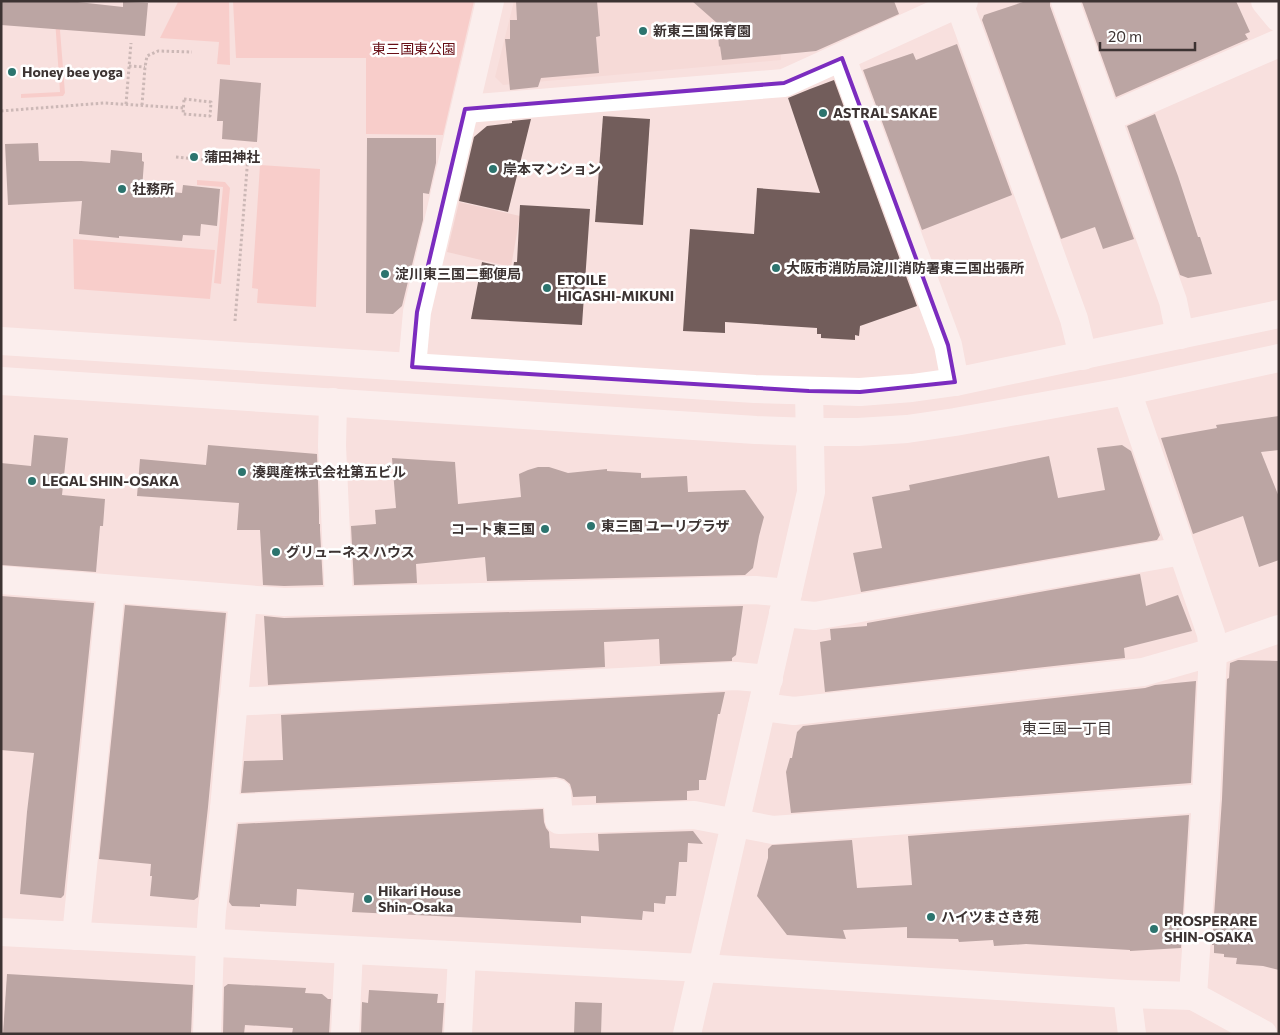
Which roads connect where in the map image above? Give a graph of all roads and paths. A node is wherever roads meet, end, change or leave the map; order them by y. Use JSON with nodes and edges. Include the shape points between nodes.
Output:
{"nodes":[{"id":1,"x":490,"y":1,"type":"edge"},
{"id":2,"x":1065,"y":1,"type":"edge"},
{"id":3,"x":1265,"y":1,"type":"edge"},
{"id":4,"x":962,"y":2,"type":"edge"},
{"id":5,"x":1279,"y":18,"type":"edge"},
{"id":6,"x":1279,"y":42,"type":"edge"},
{"id":7,"x":131,"y":43,"type":"dead end"},
{"id":8,"x":192,"y":52,"type":"dead end"},
{"id":9,"x":842,"y":58,"type":"junction"},
{"id":10,"x":129,"y":66,"type":"junction"},
{"id":11,"x":145,"y":67,"type":"junction"},
{"id":12,"x":126,"y":104,"type":"junction"},
{"id":13,"x":142,"y":105,"type":"junction"},
{"id":14,"x":183,"y":108,"type":"junction"},
{"id":15,"x":465,"y":109,"type":"junction"},
{"id":16,"x":1,"y":111,"type":"edge"},
{"id":17,"x":1107,"y":118,"type":"junction"},
{"id":18,"x":229,"y":155,"type":"dead end"},
{"id":19,"x":248,"y":156,"type":"dead end"},
{"id":20,"x":176,"y":157,"type":"dead end"},
{"id":21,"x":1279,"y":314,"type":"edge"},
{"id":22,"x":235,"y":321,"type":"dead end"},
{"id":23,"x":1180,"y":335,"type":"junction"},
{"id":24,"x":1,"y":341,"type":"edge"},
{"id":25,"x":1083,"y":356,"type":"junction"},
{"id":26,"x":1279,"y":358,"type":"edge"},
{"id":27,"x":412,"y":367,"type":"junction"},
{"id":28,"x":1,"y":381,"type":"edge"},
{"id":29,"x":955,"y":382,"type":"junction"},
{"id":30,"x":809,"y":391,"type":"junction"},
{"id":31,"x":1126,"y":391,"type":"junction"},
{"id":32,"x":333,"y":402,"type":"junction"},
{"id":33,"x":811,"y":432,"type":"junction"},
{"id":34,"x":1182,"y":551,"type":"junction"},
{"id":35,"x":1,"y":580,"type":"edge"},
{"id":36,"x":110,"y":589,"type":"junction"},
{"id":37,"x":242,"y":599,"type":"junction"},
{"id":38,"x":339,"y":600,"type":"junction"},
{"id":39,"x":785,"y":603,"type":"junction"},
{"id":40,"x":1279,"y":629,"type":"edge"},
{"id":41,"x":1212,"y":652,"type":"junction"},
{"id":42,"x":768,"y":679,"type":"junction"},
{"id":43,"x":234,"y":702,"type":"junction"},
{"id":44,"x":762,"y":707,"type":"junction"},
{"id":45,"x":1206,"y":798,"type":"junction"},
{"id":46,"x":224,"y":809,"type":"junction"},
{"id":47,"x":736,"y":823,"type":"junction"},
{"id":48,"x":1,"y":932,"type":"edge"},
{"id":49,"x":76,"y":936,"type":"junction"},
{"id":50,"x":210,"y":942,"type":"junction"},
{"id":51,"x":349,"y":950,"type":"junction"},
{"id":52,"x":462,"y":956,"type":"junction"},
{"id":53,"x":702,"y":968,"type":"junction"},
{"id":54,"x":1127,"y":994,"type":"junction"},
{"id":55,"x":1193,"y":996,"type":"junction"},
{"id":56,"x":207,"y":1034,"type":"edge"},
{"id":57,"x":345,"y":1034,"type":"edge"},
{"id":58,"x":458,"y":1034,"type":"edge"},
{"id":59,"x":687,"y":1034,"type":"edge"},
{"id":60,"x":1132,"y":1034,"type":"edge"},
{"id":61,"x":1263,"y":1034,"type":"edge"}],
"edges":[{"from":1,"to":15,"type":"street"},
{"from":2,"to":17,"type":"street"},
{"from":3,"to":5,"type":"street"},
{"from":4,"to":9,"type":"street"},
{"from":4,"to":25,"type":"street","via":[[1074,319]]},
{"from":6,"to":17,"type":"street"},
{"from":7,"to":10,"type":"path"},
{"from":8,"to":11,"type":"path","via":[[158,51],[147,56]]},
{"from":9,"to":15,"type":"street","via":[[784,83]]},
{"from":9,"to":29,"type":"street","via":[[948,345]]},
{"from":10,"to":11,"type":"path"},
{"from":10,"to":12,"type":"path"},
{"from":11,"to":13,"type":"path"},
{"from":12,"to":13,"type":"path"},
{"from":12,"to":16,"type":"path"},
{"from":13,"to":14,"type":"path"},
{"from":14,"to":14,"type":"path","via":[[184,99],[212,102],[210,116],[183,114]]},
{"from":15,"to":27,"type":"street","via":[[417,312]]},
{"from":17,"to":23,"type":"street","via":[[1173,301]]},
{"from":18,"to":20,"type":"path","via":[[228,162]]},
{"from":19,"to":22,"type":"path"},
{"from":21,"to":23,"type":"street"},
{"from":23,"to":25,"type":"street"},
{"from":24,"to":27,"type":"street"},
{"from":25,"to":29,"type":"street"},
{"from":26,"to":31,"type":"street"},
{"from":27,"to":30,"type":"street"},
{"from":28,"to":32,"type":"street"},
{"from":29,"to":30,"type":"street","via":[[860,392]]},
{"from":30,"to":33,"type":"street"},
{"from":31,"to":33,"type":"street","via":[[908,429]]},
{"from":31,"to":34,"type":"street"},
{"from":32,"to":33,"type":"street"},
{"from":32,"to":38,"type":"street"},
{"from":33,"to":39,"type":"street","via":[[811,492]]},
{"from":34,"to":39,"type":"street","via":[[815,616]]},
{"from":34,"to":41,"type":"street","via":[[1211,634]]},
{"from":35,"to":36,"type":"street"},
{"from":36,"to":37,"type":"street"},
{"from":36,"to":49,"type":"street"},
{"from":37,"to":38,"type":"street","via":[[284,602]]},
{"from":37,"to":43,"type":"street"},
{"from":38,"to":39,"type":"street","via":[[755,590]]},
{"from":39,"to":42,"type":"street"},
{"from":40,"to":41,"type":"street"},
{"from":41,"to":44,"type":"street","via":[[1143,672],[794,711]]},
{"from":41,"to":45,"type":"street"},
{"from":42,"to":43,"type":"street","via":[[736,676]]},
{"from":42,"to":44,"type":"street"},
{"from":43,"to":46,"type":"street"},
{"from":44,"to":47,"type":"street"},
{"from":45,"to":47,"type":"street","via":[[773,830]]},
{"from":45,"to":55,"type":"street"},
{"from":46,"to":47,"type":"street","via":[[557,793],[559,820],[694,815]]},
{"from":46,"to":50,"type":"street"},
{"from":47,"to":53,"type":"street"},
{"from":48,"to":49,"type":"street"},
{"from":49,"to":50,"type":"street"},
{"from":50,"to":51,"type":"street"},
{"from":50,"to":56,"type":"street"},
{"from":51,"to":52,"type":"street"},
{"from":51,"to":57,"type":"street"},
{"from":52,"to":53,"type":"street"},
{"from":52,"to":58,"type":"street"},
{"from":53,"to":54,"type":"street"},
{"from":53,"to":59,"type":"street"},
{"from":54,"to":55,"type":"street"},
{"from":54,"to":60,"type":"street"},
{"from":55,"to":61,"type":"street"}]}
